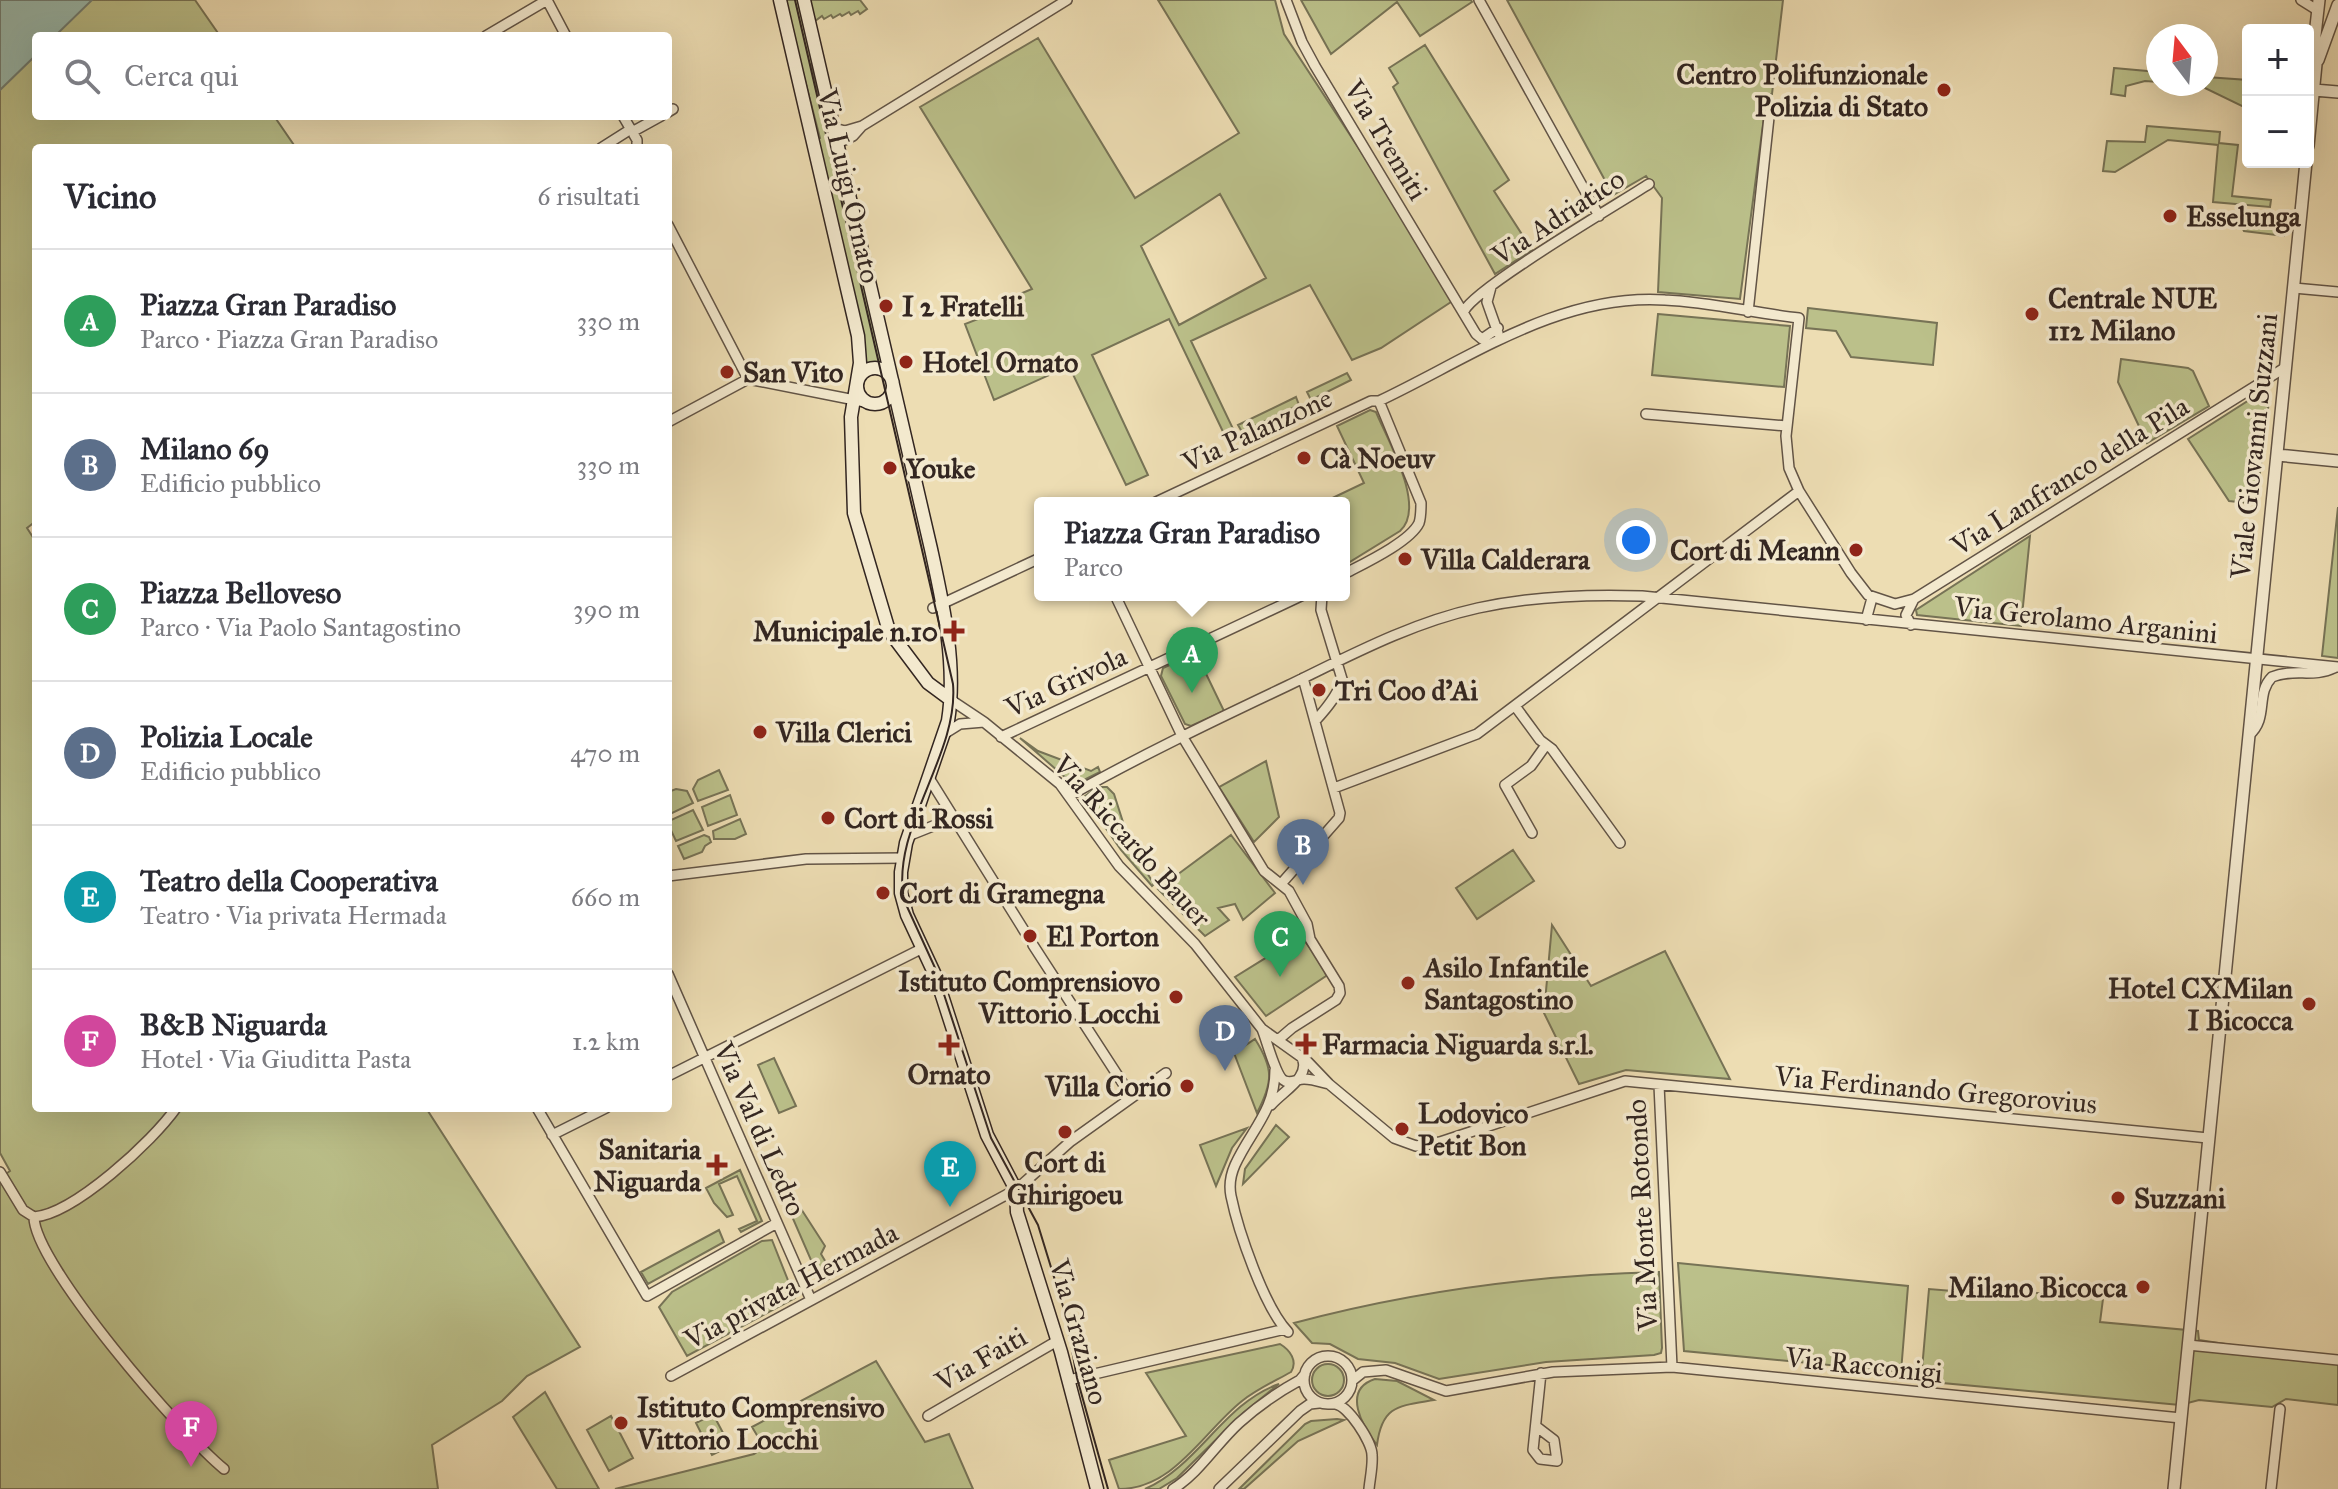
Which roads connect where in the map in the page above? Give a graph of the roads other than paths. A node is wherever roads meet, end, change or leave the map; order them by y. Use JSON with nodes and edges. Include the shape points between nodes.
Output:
{"nodes":[{"id":1,"x":547,"y":0,"type":"edge"},
{"id":2,"x":780,"y":0,"type":"edge"},
{"id":3,"x":804,"y":0,"type":"edge"},
{"id":4,"x":1067,"y":0,"type":"edge"},
{"id":5,"x":1286,"y":0,"type":"edge"},
{"id":6,"x":1479,"y":0,"type":"edge"},
{"id":7,"x":2301,"y":0,"type":"edge"},
{"id":8,"x":530,"y":4,"type":"edge"},
{"id":9,"x":2318,"y":5,"type":"edge"},
{"id":10,"x":2338,"y":5,"type":"edge"},
{"id":11,"x":492,"y":32,"type":"edge"},
{"id":12,"x":564,"y":32,"type":"edge"},
{"id":13,"x":2316,"y":64,"type":"junction"},
{"id":14,"x":2314,"y":90,"type":"joint"},
{"id":15,"x":2338,"y":92,"type":"edge"},
{"id":16,"x":1770,"y":108,"type":"dead end"},
{"id":17,"x":626,"y":120,"type":"edge"},
{"id":18,"x":653,"y":120,"type":"edge"},
{"id":19,"x":862,"y":126,"type":"junction"},
{"id":20,"x":834,"y":128,"type":"junction"},
{"id":21,"x":632,"y":130,"type":"junction"},
{"id":22,"x":838,"y":143,"type":"junction"},
{"id":23,"x":608,"y":144,"type":"edge"},
{"id":24,"x":637,"y":144,"type":"edge"},
{"id":25,"x":2305,"y":168,"type":"edge"},
{"id":26,"x":1649,"y":184,"type":"dead end"},
{"id":27,"x":1599,"y":216,"type":"junction"},
{"id":28,"x":672,"y":233,"type":"edge"},
{"id":29,"x":1491,"y":287,"type":"junction"},
{"id":30,"x":2294,"y":288,"type":"junction"},
{"id":31,"x":2338,"y":292,"type":"edge"},
{"id":32,"x":1457,"y":299,"type":"junction"},
{"id":33,"x":1472,"y":300,"type":"junction"},
{"id":34,"x":1487,"y":302,"type":"junction"},
{"id":35,"x":1464,"y":311,"type":"junction"},
{"id":36,"x":1748,"y":312,"type":"junction"},
{"id":37,"x":1498,"y":328,"type":"junction"},
{"id":38,"x":1476,"y":334,"type":"junction"},
{"id":39,"x":1512,"y":335,"type":"junction"},
{"id":40,"x":1492,"y":343,"type":"junction"},
{"id":41,"x":1474,"y":353,"type":"junction"},
{"id":42,"x":2286,"y":367,"type":"junction"},
{"id":43,"x":748,"y":379,"type":"junction"},
{"id":44,"x":892,"y":382,"type":"junction"},
{"id":45,"x":858,"y":384,"type":"junction"},
{"id":46,"x":854,"y":400,"type":"junction"},
{"id":47,"x":1379,"y":401,"type":"junction"},
{"id":48,"x":870,"y":403,"type":"junction"},
{"id":49,"x":1646,"y":414,"type":"dead end"},
{"id":50,"x":672,"y":420,"type":"edge"},
{"id":51,"x":1787,"y":426,"type":"junction"},
{"id":52,"x":2277,"y":455,"type":"junction"},
{"id":53,"x":2338,"y":461,"type":"edge"},
{"id":54,"x":1799,"y":491,"type":"junction"},
{"id":55,"x":1167,"y":497,"type":"edge"},
{"id":56,"x":1034,"y":561,"type":"edge"},
{"id":57,"x":1350,"y":570,"type":"edge"},
{"id":58,"x":1655,"y":598,"type":"junction"},
{"id":59,"x":1872,"y":598,"type":"junction"},
{"id":60,"x":1914,"y":599,"type":"junction"},
{"id":61,"x":1118,"y":601,"type":"edge"},
{"id":62,"x":1290,"y":601,"type":"edge"},
{"id":63,"x":1322,"y":601,"type":"edge"},
{"id":64,"x":938,"y":606,"type":"junction"},
{"id":65,"x":1866,"y":620,"type":"junction"},
{"id":66,"x":1911,"y":625,"type":"junction"},
{"id":67,"x":2256,"y":659,"type":"junction"},
{"id":68,"x":1335,"y":663,"type":"junction"},
{"id":69,"x":2338,"y":667,"type":"edge"},
{"id":70,"x":1149,"y":668,"type":"junction"},
{"id":71,"x":1303,"y":678,"type":"junction"},
{"id":72,"x":951,"y":700,"type":"junction"},
{"id":73,"x":1515,"y":706,"type":"junction"},
{"id":74,"x":1316,"y":720,"type":"junction"},
{"id":75,"x":984,"y":722,"type":"junction"},
{"id":76,"x":944,"y":734,"type":"junction"},
{"id":77,"x":2249,"y":735,"type":"junction"},
{"id":78,"x":1182,"y":736,"type":"junction"},
{"id":79,"x":1001,"y":737,"type":"junction"},
{"id":80,"x":1546,"y":745,"type":"junction"},
{"id":81,"x":929,"y":778,"type":"junction"},
{"id":82,"x":1334,"y":788,"type":"junction"},
{"id":83,"x":1069,"y":796,"type":"junction"},
{"id":84,"x":954,"y":821,"type":"junction"},
{"id":85,"x":1532,"y":833,"type":"dead end"},
{"id":86,"x":908,"y":836,"type":"junction"},
{"id":87,"x":1620,"y":843,"type":"dead end"},
{"id":88,"x":903,"y":858,"type":"junction"},
{"id":89,"x":672,"y":876,"type":"edge"},
{"id":90,"x":1281,"y":884,"type":"junction"},
{"id":91,"x":1025,"y":932,"type":"dead end"},
{"id":92,"x":1033,"y":945,"type":"dead end"},
{"id":93,"x":923,"y":948,"type":"junction"},
{"id":94,"x":673,"y":998,"type":"edge"},
{"id":95,"x":1262,"y":1029,"type":"junction"},
{"id":96,"x":1278,"y":1040,"type":"junction"},
{"id":97,"x":1298,"y":1055,"type":"junction"},
{"id":98,"x":705,"y":1058,"type":"junction"},
{"id":99,"x":1275,"y":1069,"type":"junction"},
{"id":100,"x":1166,"y":1073,"type":"dead end"},
{"id":101,"x":672,"y":1074,"type":"edge"},
{"id":102,"x":1296,"y":1081,"type":"junction"},
{"id":103,"x":1329,"y":1084,"type":"junction"},
{"id":104,"x":1659,"y":1085,"type":"junction"},
{"id":105,"x":1131,"y":1096,"type":"junction"},
{"id":106,"x":1269,"y":1107,"type":"junction"},
{"id":107,"x":173,"y":1112,"type":"edge"},
{"id":108,"x":539,"y":1112,"type":"edge"},
{"id":109,"x":598,"y":1112,"type":"edge"},
{"id":110,"x":552,"y":1135,"type":"junction"},
{"id":111,"x":2208,"y":1138,"type":"junction"},
{"id":112,"x":0,"y":1172,"type":"edge"},
{"id":113,"x":1016,"y":1190,"type":"junction"},
{"id":114,"x":34,"y":1217,"type":"junction"},
{"id":115,"x":777,"y":1223,"type":"junction"},
{"id":116,"x":811,"y":1300,"type":"junction"},
{"id":117,"x":1057,"y":1341,"type":"junction"},
{"id":118,"x":2188,"y":1345,"type":"junction"},
{"id":119,"x":2338,"y":1360,"type":"edge"},
{"id":120,"x":1672,"y":1367,"type":"junction"},
{"id":121,"x":1541,"y":1373,"type":"junction"},
{"id":122,"x":1305,"y":1374,"type":"junction"},
{"id":123,"x":671,"y":1376,"type":"dead end"},
{"id":124,"x":1069,"y":1380,"type":"junction"},
{"id":125,"x":1353,"y":1380,"type":"junction"},
{"id":126,"x":1319,"y":1403,"type":"junction"},
{"id":127,"x":1335,"y":1404,"type":"junction"},
{"id":128,"x":2280,"y":1409,"type":"dead end"},
{"id":129,"x":928,"y":1416,"type":"dead end"},
{"id":130,"x":2181,"y":1418,"type":"junction"},
{"id":131,"x":1537,"y":1427,"type":"dead end"},
{"id":132,"x":224,"y":1469,"type":"dead end"},
{"id":133,"x":1097,"y":1489,"type":"edge"},
{"id":134,"x":1173,"y":1489,"type":"edge"},
{"id":135,"x":1219,"y":1489,"type":"edge"},
{"id":136,"x":1369,"y":1489,"type":"edge"},
{"id":137,"x":2174,"y":1489,"type":"edge"},
{"id":138,"x":2271,"y":1489,"type":"edge"}],
"edges":[{"from":1,"to":8,"type":"street"},
{"from":1,"to":12,"type":"street"},
{"from":2,"to":45,"type":"main road","name":"Via Luigi Ornato","via":[[858,336]]},
{"from":3,"to":20,"type":"main road","name":"Via Luigi Ornato"},
{"from":4,"to":19,"type":"street"},
{"from":5,"to":32,"type":"street","name":"Via Tremiti","via":[[1315,66]]},
{"from":6,"to":27,"type":"street"},
{"from":7,"to":9,"type":"street"},
{"from":8,"to":11,"type":"street"},
{"from":9,"to":13,"type":"street"},
{"from":10,"to":13,"type":"street"},
{"from":13,"to":14,"type":"street"},
{"from":14,"to":15,"type":"street"},
{"from":16,"to":36,"type":"street"},
{"from":17,"to":21,"type":"street"},
{"from":18,"to":21,"type":"street"},
{"from":19,"to":20,"type":"street"},
{"from":19,"to":22,"type":"street"},
{"from":20,"to":22,"type":"main road","name":"Via Luigi Ornato"},
{"from":21,"to":23,"type":"street"},
{"from":21,"to":24,"type":"street"},
{"from":22,"to":44,"type":"main road","name":"Via Luigi Ornato"},
{"from":25,"to":30,"type":"street","name":"Viale Giovanni Suzzani"},
{"from":26,"to":27,"type":"street","name":"Via Adriatico"},
{"from":27,"to":29,"type":"street","name":"Via Adriatico"},
{"from":28,"to":43,"type":"street"},
{"from":29,"to":33,"type":"street","name":"Via Adriatico"},
{"from":29,"to":34,"type":"street","name":"Via Adriatico"},
{"from":30,"to":31,"type":"street"},
{"from":30,"to":42,"type":"street","name":"Viale Giovanni Suzzani"},
{"from":32,"to":33,"type":"street"},
{"from":32,"to":35,"type":"street","name":"Via Tremiti"},
{"from":33,"to":34,"type":"street","name":"Via Adriatico"},
{"from":33,"to":35,"type":"street","name":"Via Adriatico"},
{"from":34,"to":37,"type":"street","name":"Via Adriatico"},
{"from":35,"to":38,"type":"street"},
{"from":36,"to":39,"type":"street","name":"Via Palanzone","via":[[1664,299],[1630,300],[1571,311]]},
{"from":36,"to":51,"type":"street","name":"Via Palanzone","via":[[1799,318]]},
{"from":37,"to":38,"type":"street","via":[[1482,339]]},
{"from":37,"to":39,"type":"street"},
{"from":37,"to":40,"type":"street"},
{"from":38,"to":41,"type":"street"},
{"from":39,"to":40,"type":"street","name":"Via Palanzone"},
{"from":40,"to":41,"type":"street","name":"Via Palanzone"},
{"from":41,"to":47,"type":"street","name":"Via Palanzone"},
{"from":42,"to":52,"type":"street","name":"Viale Giovanni Suzzani"},
{"from":42,"to":60,"type":"street","name":"Via Lanfranco della Pila"},
{"from":43,"to":46,"type":"street"},
{"from":43,"to":50,"type":"street"},
{"from":44,"to":45,"type":"main road","via":[[875,369],[863,373]]},
{"from":44,"to":48,"type":"main road","via":[[887,399]]},
{"from":44,"to":64,"type":"main road","name":"Via Luigi Ornato"},
{"from":45,"to":46,"type":"main road","name":"Via Luigi Ornato"},
{"from":45,"to":48,"type":"main road"},
{"from":46,"to":48,"type":"street"},
{"from":46,"to":72,"type":"main road","name":"Via Luigi Ornato","via":[[853,505],[883,617],[912,666]]},
{"from":47,"to":55,"type":"street","name":"Via Palanzone"},
{"from":47,"to":57,"type":"street","via":[[1421,514],[1408,536]]},
{"from":49,"to":51,"type":"street"},
{"from":51,"to":54,"type":"street","via":[[1786,453]]},
{"from":52,"to":53,"type":"street"},
{"from":52,"to":67,"type":"street","name":"Viale Giovanni Suzzani"},
{"from":54,"to":58,"type":"street"},
{"from":54,"to":59,"type":"street"},
{"from":56,"to":64,"type":"street"},
{"from":58,"to":65,"type":"street","name":"Via Gerolamo Arganini"},
{"from":58,"to":68,"type":"street","name":"Via Gerolamo Arganini","via":[[1588,594],[1488,606],[1405,630]]},
{"from":58,"to":73,"type":"street"},
{"from":59,"to":60,"type":"street","via":[[1895,604]]},
{"from":59,"to":65,"type":"street"},
{"from":60,"to":66,"type":"street","name":"Via Gerolamo Arganini","via":[[1906,615]]},
{"from":61,"to":70,"type":"street"},
{"from":62,"to":70,"type":"street","name":"Via Grivola"},
{"from":63,"to":68,"type":"street"},
{"from":64,"to":72,"type":"main road","name":"Via Luigi Ornato"},
{"from":65,"to":66,"type":"street","name":"Via Gerolamo Arganini"},
{"from":66,"to":67,"type":"street","name":"Via Gerolamo Arganini"},
{"from":67,"to":69,"type":"street","name":"Via Gerolamo Arganini"},
{"from":67,"to":77,"type":"street","name":"Viale Giovanni Suzzani"},
{"from":68,"to":71,"type":"street","name":"Via Gerolamo Arganini"},
{"from":68,"to":74,"type":"street","via":[[1341,686]]},
{"from":69,"to":77,"type":"street","name":"Viale Giovanni Suzzani","via":[[2321,674],[2272,677],[2264,688],[2259,725]]},
{"from":70,"to":78,"type":"street"},
{"from":70,"to":79,"type":"street","name":"Via Grivola"},
{"from":71,"to":74,"type":"street"},
{"from":71,"to":78,"type":"street","name":"Via Gerolamo Arganini"},
{"from":72,"to":75,"type":"street","name":"Via Riccardo Bauer"},
{"from":72,"to":76,"type":"main road","name":"Via Luigi Ornato"},
{"from":73,"to":80,"type":"street"},
{"from":73,"to":82,"type":"street","via":[[1477,734]]},
{"from":74,"to":82,"type":"street"},
{"from":75,"to":76,"type":"street","via":[[956,725]]},
{"from":75,"to":79,"type":"street","name":"Via Riccardo Bauer"},
{"from":76,"to":81,"type":"main road","name":"Via Luigi Ornato"},
{"from":77,"to":111,"type":"street","name":"Viale Giovanni Suzzani"},
{"from":78,"to":83,"type":"street","name":"Via Gerolamo Arganini"},
{"from":78,"to":90,"type":"street","via":[[1264,871]]},
{"from":79,"to":83,"type":"street","name":"Via Riccardo Bauer"},
{"from":80,"to":85,"type":"street","via":[[1531,766],[1505,785]]},
{"from":80,"to":87,"type":"street"},
{"from":81,"to":84,"type":"street"},
{"from":81,"to":86,"type":"main road","name":"Via Luigi Ornato"},
{"from":82,"to":90,"type":"street","via":[[1339,818]]},
{"from":83,"to":95,"type":"street","name":"Via Riccardo Bauer","via":[[1119,866],[1195,944]]},
{"from":84,"to":86,"type":"street"},
{"from":84,"to":91,"type":"street"},
{"from":86,"to":88,"type":"main road","name":"Via Luigi Ornato"},
{"from":88,"to":89,"type":"street","via":[[806,859]]},
{"from":88,"to":93,"type":"main road","name":"Via Luigi Ornato","via":[[902,900]]},
{"from":90,"to":96,"type":"street","via":[[1340,990],[1339,997]]},
{"from":92,"to":105,"type":"street"},
{"from":93,"to":98,"type":"street"},
{"from":93,"to":113,"type":"main road","name":"Via Luigi Ornato","via":[[987,1135]]},
{"from":94,"to":98,"type":"street","name":"Via Val di Ledro"},
{"from":95,"to":96,"type":"street","name":"Via Monte Rotondo"},
{"from":95,"to":99,"type":"street"},
{"from":96,"to":97,"type":"street","name":"Via Monte Rotondo"},
{"from":97,"to":99,"type":"street","via":[[1282,1054]]},
{"from":97,"to":102,"type":"street","via":[[1305,1069]]},
{"from":97,"to":103,"type":"street","name":"Via Monte Rotondo"},
{"from":98,"to":101,"type":"street"},
{"from":98,"to":115,"type":"street","name":"Via Val di Ledro"},
{"from":99,"to":102,"type":"street","via":[[1283,1081]]},
{"from":99,"to":106,"type":"street"},
{"from":100,"to":105,"type":"street","name":"Via privata Hermada"},
{"from":102,"to":103,"type":"street"},
{"from":102,"to":106,"type":"street"},
{"from":103,"to":104,"type":"street","name":"Via Monte Rotondo","via":[[1394,1138],[1419,1146],[1619,1082]]},
{"from":104,"to":111,"type":"street","name":"Via Ferdinando Gregorovius"},
{"from":104,"to":120,"type":"street","name":"Via Monte Rotondo"},
{"from":105,"to":113,"type":"street","name":"Via privata Hermada"},
{"from":106,"to":124,"type":"street","via":[[1234,1167],[1230,1188],[1262,1290],[1287,1331]]},
{"from":107,"to":114,"type":"street","via":[[104,1180]]},
{"from":108,"to":110,"type":"street"},
{"from":109,"to":110,"type":"street"},
{"from":110,"to":115,"type":"street","via":[[647,1296]]},
{"from":111,"to":118,"type":"street","name":"Viale Giovanni Suzzani"},
{"from":112,"to":114,"type":"street","via":[[23,1210]]},
{"from":113,"to":116,"type":"street","name":"Via privata Hermada"},
{"from":113,"to":117,"type":"main road","name":"Via Graziano","via":[[1017,1212]]},
{"from":114,"to":132,"type":"street","via":[[35,1232],[80,1305],[179,1425]]},
{"from":115,"to":116,"type":"street","name":"Via Val di Ledro"},
{"from":116,"to":123,"type":"street","name":"Via privata Hermada"},
{"from":117,"to":124,"type":"main road","name":"Via Graziano"},
{"from":117,"to":129,"type":"street","name":"Via Faiti"},
{"from":118,"to":119,"type":"street"},
{"from":118,"to":130,"type":"street","name":"Viale Giovanni Suzzani"},
{"from":120,"to":121,"type":"street","name":"Via Racconigi"},
{"from":120,"to":130,"type":"street","name":"Via Racconigi"},
{"from":121,"to":125,"type":"street","name":"Via Racconigi","via":[[1446,1391],[1386,1370],[1363,1372]]},
{"from":121,"to":131,"type":"street"},
{"from":122,"to":125,"type":"street","via":[[1312,1362],[1331,1356],[1349,1367]]},
{"from":122,"to":126,"type":"street","via":[[1307,1392]]},
{"from":122,"to":134,"type":"street","via":[[1238,1424]]},
{"from":124,"to":133,"type":"main road","name":"Via Graziano"},
{"from":125,"to":127,"type":"street","via":[[1348,1395]]},
{"from":126,"to":127,"type":"street"},
{"from":126,"to":135,"type":"street","via":[[1300,1411]]},
{"from":127,"to":136,"type":"street","via":[[1348,1410],[1371,1447]]},
{"from":128,"to":138,"type":"street"},
{"from":130,"to":137,"type":"street","name":"Viale Giovanni Suzzani"}]}
